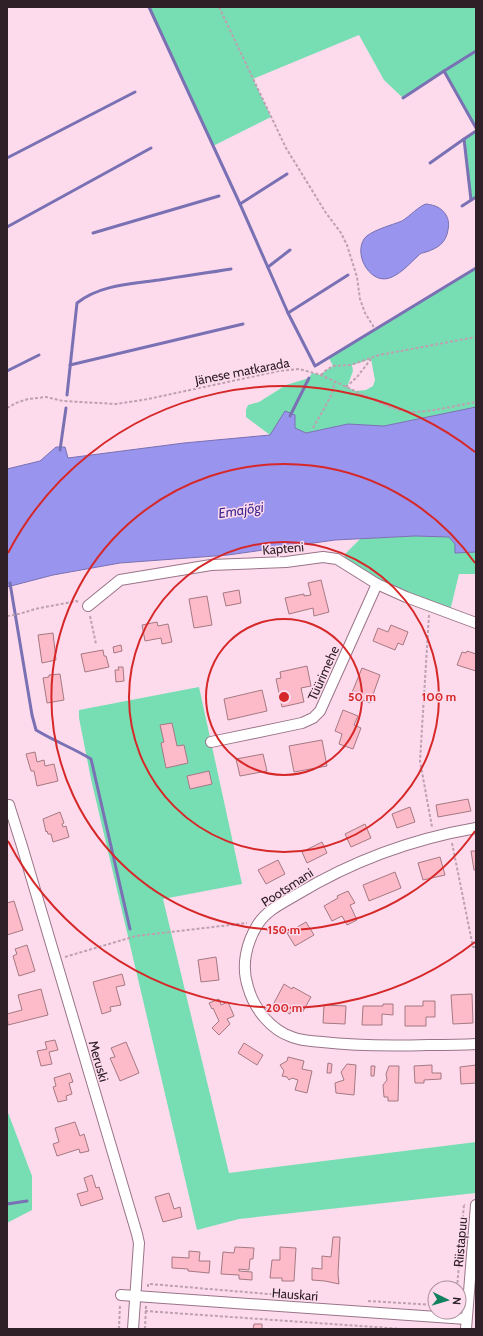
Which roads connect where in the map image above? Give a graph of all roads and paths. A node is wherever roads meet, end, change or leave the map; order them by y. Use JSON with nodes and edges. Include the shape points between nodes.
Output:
{"nodes":[{"id":1,"x":219,"y":7,"type":"edge"},
{"id":2,"x":375,"y":329,"type":"dead end"},
{"id":3,"x":476,"y":337,"type":"edge"},
{"id":4,"x":372,"y":358,"type":"junction"},
{"id":5,"x":321,"y":375,"type":"junction"},
{"id":6,"x":335,"y":382,"type":"junction"},
{"id":7,"x":346,"y":387,"type":"junction"},
{"id":8,"x":476,"y":402,"type":"edge"},
{"id":9,"x":7,"y":408,"type":"edge"},
{"id":10,"x":313,"y":428,"type":"dead end"},
{"id":11,"x":377,"y":584,"type":"junction"},
{"id":12,"x":88,"y":606,"type":"junction"},
{"id":13,"x":429,"y":606,"type":"junction"},
{"id":14,"x":7,"y":616,"type":"edge"},
{"id":15,"x":476,"y":623,"type":"edge"},
{"id":16,"x":96,"y":644,"type":"dead end"},
{"id":17,"x":211,"y":742,"type":"dead end"},
{"id":18,"x":7,"y":805,"type":"edge"},
{"id":19,"x":476,"y":828,"type":"edge"},
{"id":20,"x":449,"y":832,"type":"junction"},
{"id":21,"x":433,"y":837,"type":"junction"},
{"id":22,"x":258,"y":924,"type":"junction"},
{"id":23,"x":476,"y":947,"type":"edge"},
{"id":24,"x":56,"y":960,"type":"junction"},
{"id":25,"x":476,"y":1044,"type":"edge"},
{"id":26,"x":476,"y":1209,"type":"edge"},
{"id":27,"x":458,"y":1280,"type":"edge"},
{"id":28,"x":121,"y":1295,"type":"joint"},
{"id":29,"x":136,"y":1296,"type":"junction"},
{"id":30,"x":135,"y":1310,"type":"junction"},
{"id":31,"x":466,"y":1324,"type":"edge"},
{"id":32,"x":119,"y":1329,"type":"edge"},
{"id":33,"x":133,"y":1329,"type":"edge"},
{"id":34,"x":403,"y":1329,"type":"edge"}],
"edges":[{"from":1,"to":2,"type":"path","via":[[286,148],[347,245],[360,299]]},
{"from":3,"to":4,"type":"path"},
{"from":4,"to":5,"type":"path","via":[[352,365],[333,366]]},
{"from":4,"to":7,"type":"path"},
{"from":5,"to":6,"type":"path","name":"Jänese matkarada"},
{"from":5,"to":9,"type":"path","name":"Jänese matkarada","via":[[299,369],[279,371],[116,404],[63,401],[46,397],[28,399]]},
{"from":6,"to":7,"type":"path","name":"Jänese matkarada"},
{"from":6,"to":10,"type":"path","via":[[331,396]]},
{"from":7,"to":8,"type":"path","name":"Jänese matkarada","via":[[389,407],[409,412]]},
{"from":11,"to":12,"type":"street","name":"Kapteni","via":[[337,559],[323,557],[286,562],[211,565],[120,580]]},
{"from":11,"to":13,"type":"street","name":"Kapteni"},
{"from":11,"to":17,"type":"street","name":"Tüürimehe","via":[[320,711],[313,718],[302,723]]},
{"from":12,"to":14,"type":"path","via":[[76,601]]},
{"from":12,"to":16,"type":"path"},
{"from":13,"to":15,"type":"street","name":"Kapteni"},
{"from":13,"to":21,"type":"path","via":[[420,761]]},
{"from":18,"to":24,"type":"street","name":"Meruski"},
{"from":19,"to":20,"type":"street","name":"Pootsmani"},
{"from":20,"to":21,"type":"street","name":"Pootsmani"},
{"from":20,"to":23,"type":"path","via":[[473,947]]},
{"from":21,"to":22,"type":"street","name":"Pootsmani","via":[[348,866],[272,909]]},
{"from":22,"to":24,"type":"path","via":[[246,923],[136,936]]},
{"from":22,"to":25,"type":"street","name":"Pootsmani","via":[[247,948],[245,978],[255,1006],[271,1024],[293,1038],[335,1044]]},
{"from":24,"to":29,"type":"street","name":"Meruski","via":[[139,1243]]},
{"from":26,"to":27,"type":"path","via":[[464,1204]]},
{"from":26,"to":31,"type":"street","name":"Riistapuu"},
{"from":28,"to":29,"type":"street","name":"Hauskari"},
{"from":28,"to":32,"type":"path"},
{"from":29,"to":30,"type":"street","name":"Meruski"},
{"from":29,"to":31,"type":"street","name":"Hauskari"},
{"from":30,"to":33,"type":"street","name":"Meruski"},
{"from":30,"to":34,"type":"path"}]}
